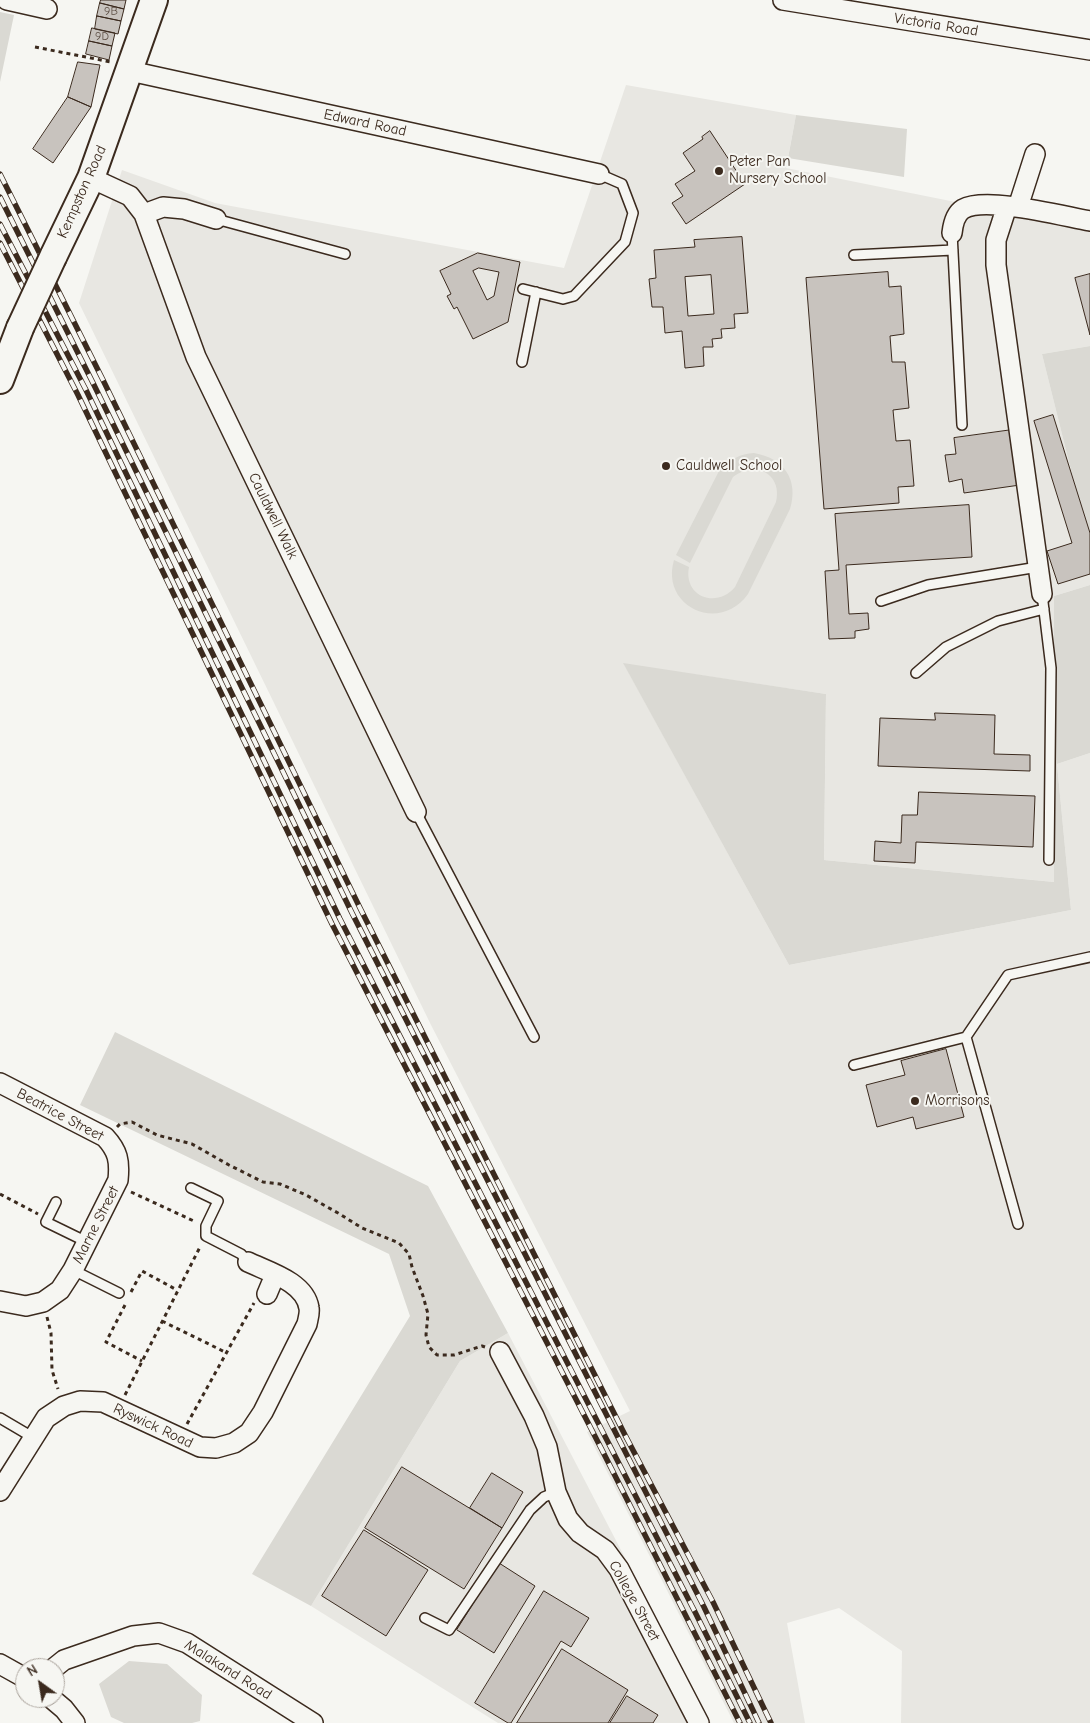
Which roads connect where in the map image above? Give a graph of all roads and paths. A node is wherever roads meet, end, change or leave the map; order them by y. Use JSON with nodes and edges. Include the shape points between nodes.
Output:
{"nodes":[{"id":1,"x":7,"y":0,"type":"edge"},
{"id":2,"x":154,"y":0,"type":"edge"},
{"id":3,"x":783,"y":0,"type":"edge"},
{"id":4,"x":47,"y":9,"type":"dead end"},
{"id":5,"x":35,"y":47,"type":"dead end"},
{"id":6,"x":1090,"y":50,"type":"edge"},
{"id":7,"x":123,"y":67,"type":"junction"},
{"id":8,"x":1035,"y":154,"type":"dead end"},
{"id":9,"x":599,"y":174,"type":"joint"},
{"id":10,"x":91,"y":178,"type":"junction"},
{"id":11,"x":1012,"y":207,"type":"junction"},
{"id":12,"x":144,"y":214,"type":"junction"},
{"id":13,"x":216,"y":219,"type":"joint"},
{"id":14,"x":1090,"y":221,"type":"edge"},
{"id":15,"x":952,"y":242,"type":"junction"},
{"id":16,"x":345,"y":254,"type":"dead end"},
{"id":17,"x":854,"y":255,"type":"dead end"},
{"id":18,"x":523,"y":289,"type":"dead end"},
{"id":19,"x":536,"y":292,"type":"junction"},
{"id":20,"x":522,"y":362,"type":"dead end"},
{"id":21,"x":0,"y":380,"type":"edge"},
{"id":22,"x":962,"y":425,"type":"dead end"},
{"id":23,"x":1038,"y":568,"type":"junction"},
{"id":24,"x":882,"y":601,"type":"dead end"},
{"id":25,"x":1043,"y":602,"type":"junction"},
{"id":26,"x":916,"y":673,"type":"dead end"},
{"id":27,"x":416,"y":812,"type":"joint"},
{"id":28,"x":1049,"y":860,"type":"dead end"},
{"id":29,"x":1090,"y":956,"type":"edge"},
{"id":30,"x":966,"y":1037,"type":"junction"},
{"id":31,"x":534,"y":1038,"type":"dead end"},
{"id":32,"x":854,"y":1065,"type":"dead end"},
{"id":33,"x":0,"y":1083,"type":"edge"},
{"id":34,"x":105,"y":1137,"type":"junction"},
{"id":35,"x":117,"y":1182,"type":"junction"},
{"id":36,"x":191,"y":1188,"type":"dead end"},
{"id":37,"x":0,"y":1194,"type":"edge"},
{"id":38,"x":56,"y":1202,"type":"dead end"},
{"id":39,"x":48,"y":1219,"type":"junction"},
{"id":40,"x":1018,"y":1224,"type":"dead end"},
{"id":41,"x":206,"y":1231,"type":"junction"},
{"id":42,"x":87,"y":1242,"type":"junction"},
{"id":43,"x":248,"y":1262,"type":"joint"},
{"id":44,"x":73,"y":1270,"type":"junction"},
{"id":45,"x":276,"y":1276,"type":"junction"},
{"id":46,"x":177,"y":1290,"type":"junction"},
{"id":47,"x":120,"y":1293,"type":"dead end"},
{"id":48,"x":267,"y":1294,"type":"joint"},
{"id":49,"x":0,"y":1301,"type":"edge"},
{"id":50,"x":44,"y":1302,"type":"junction"},
{"id":51,"x":162,"y":1321,"type":"junction"},
{"id":52,"x":500,"y":1352,"type":"joint"},
{"id":53,"x":228,"y":1353,"type":"junction"},
{"id":54,"x":142,"y":1361,"type":"junction"},
{"id":55,"x":64,"y":1406,"type":"junction"},
{"id":56,"x":118,"y":1409,"type":"junction"},
{"id":57,"x":0,"y":1418,"type":"edge"},
{"id":58,"x":34,"y":1438,"type":"junction"},
{"id":59,"x":180,"y":1438,"type":"junction"},
{"id":60,"x":0,"y":1491,"type":"edge"},
{"id":61,"x":556,"y":1492,"type":"junction"},
{"id":62,"x":426,"y":1618,"type":"dead end"},
{"id":63,"x":65,"y":1660,"type":"edge"},
{"id":64,"x":0,"y":1664,"type":"edge"},
{"id":65,"x":15,"y":1672,"type":"edge"},
{"id":66,"x":63,"y":1708,"type":"edge"},
{"id":67,"x":75,"y":1723,"type":"edge"},
{"id":68,"x":313,"y":1723,"type":"edge"},
{"id":69,"x":699,"y":1723,"type":"edge"}],
"edges":[{"from":1,"to":4,"type":"street"},
{"from":2,"to":7,"type":"main road","name":"Kempston Road"},
{"from":3,"to":6,"type":"street","name":"Victoria Road"},
{"from":5,"to":7,"type":"path"},
{"from":7,"to":9,"type":"street","name":"Edward Road"},
{"from":7,"to":10,"type":"main road","name":"Kempston Road"},
{"from":8,"to":11,"type":"street"},
{"from":9,"to":19,"type":"lane","via":[[622,184],[633,213],[625,242],[574,296],[562,299]]},
{"from":10,"to":12,"type":"street","name":"Cauldwell Walk","via":[[130,196]]},
{"from":10,"to":21,"type":"main road","name":"Kempston Road","bridge":true,"via":[[20,328]]},
{"from":11,"to":14,"type":"street"},
{"from":11,"to":15,"type":"street","via":[[977,204],[962,210],[954,220]]},
{"from":11,"to":23,"type":"street","via":[[996,240],[996,265]]},
{"from":12,"to":13,"type":"street","via":[[163,207],[184,209]]},
{"from":12,"to":27,"type":"street","name":"Cauldwell Walk","via":[[196,357]]},
{"from":13,"to":16,"type":"lane"},
{"from":15,"to":17,"type":"lane"},
{"from":15,"to":22,"type":"lane"},
{"from":18,"to":19,"type":"lane"},
{"from":19,"to":20,"type":"lane"},
{"from":23,"to":24,"type":"lane","via":[[928,585]]},
{"from":23,"to":25,"type":"street"},
{"from":25,"to":26,"type":"lane","via":[[946,646]]},
{"from":25,"to":28,"type":"lane","via":[[1051,668]]},
{"from":27,"to":31,"type":"lane"},
{"from":29,"to":30,"type":"lane","via":[[1008,975]]},
{"from":30,"to":32,"type":"lane"},
{"from":30,"to":40,"type":"lane"},
{"from":33,"to":34,"type":"street","name":"Beatrice Street"},
{"from":34,"to":35,"type":"street","name":"Beatrice Street","via":[[114,1148],[120,1165]]},
{"from":34,"to":52,"type":"path","via":[[120,1124],[132,1122],[157,1135],[192,1144],[264,1182],[280,1184],[306,1195],[362,1228],[399,1242],[409,1254],[423,1296],[428,1314],[426,1335],[429,1347],[437,1355],[454,1355],[482,1346]]},
{"from":35,"to":41,"type":"path"},
{"from":35,"to":42,"type":"street","name":"Marne Street"},
{"from":36,"to":41,"type":"lane","via":[[218,1201]]},
{"from":37,"to":39,"type":"path"},
{"from":38,"to":39,"type":"lane"},
{"from":39,"to":42,"type":"lane","via":[[46,1222]]},
{"from":41,"to":43,"type":"lane"},
{"from":41,"to":46,"type":"path"},
{"from":42,"to":44,"type":"street","name":"Marne Street"},
{"from":43,"to":45,"type":"street","name":"Ryswick Road"},
{"from":44,"to":47,"type":"lane","name":"Marne Street"},
{"from":44,"to":50,"type":"street","name":"Marne Street","via":[[60,1290]]},
{"from":45,"to":48,"type":"street"},
{"from":45,"to":59,"type":"street","name":"Ryswick Road","via":[[294,1284],[305,1296],[310,1309],[307,1324],[263,1412],[248,1433],[234,1443],[200,1448]]},
{"from":46,"to":51,"type":"path"},
{"from":46,"to":54,"type":"path","via":[[142,1271],[106,1342]]},
{"from":48,"to":53,"type":"path","via":[[258,1295]]},
{"from":49,"to":50,"type":"street","via":[[26,1306]]},
{"from":50,"to":55,"type":"path","via":[[51,1333],[52,1370]]},
{"from":51,"to":53,"type":"path"},
{"from":51,"to":54,"type":"path"},
{"from":52,"to":61,"type":"street","name":"College Street","via":[[534,1416],[546,1447]]},
{"from":53,"to":59,"type":"path"},
{"from":54,"to":56,"type":"path"},
{"from":55,"to":56,"type":"street","name":"Ryswick Road","via":[[103,1402]]},
{"from":55,"to":58,"type":"street","name":"Ryswick Road","via":[[46,1418]]},
{"from":56,"to":59,"type":"street","name":"Ryswick Road"},
{"from":57,"to":58,"type":"lane"},
{"from":58,"to":60,"type":"street","name":"Ryswick Road"},
{"from":61,"to":62,"type":"lane","via":[[544,1497],[530,1510],[449,1630]]},
{"from":61,"to":69,"type":"street","name":"College Street","via":[[568,1519],[580,1533],[605,1550],[619,1569]]},
{"from":63,"to":68,"type":"street","name":"Malakand Road","via":[[132,1636],[159,1633],[187,1643]]},
{"from":64,"to":65,"type":"street"},
{"from":66,"to":67,"type":"street"}]}
